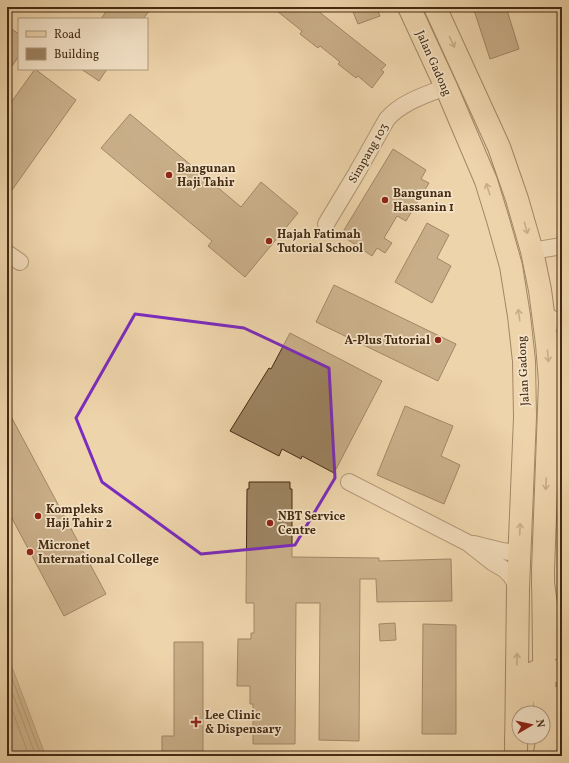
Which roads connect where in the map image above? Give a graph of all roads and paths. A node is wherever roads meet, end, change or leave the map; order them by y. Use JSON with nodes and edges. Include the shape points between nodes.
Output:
{"nodes":[{"id":1,"x":409,"y":7,"type":"edge"},
{"id":2,"x":435,"y":7,"type":"edge"},
{"id":3,"x":446,"y":87,"type":"junction"},
{"id":4,"x":326,"y":224,"type":"dead end"},
{"id":5,"x":562,"y":246,"type":"edge"},
{"id":6,"x":532,"y":251,"type":"junction"},
{"id":7,"x":553,"y":319,"type":"edge"},
{"id":8,"x":550,"y":382,"type":"junction"},
{"id":9,"x":562,"y":402,"type":"edge"},
{"id":10,"x":555,"y":440,"type":"edge"},
{"id":11,"x":349,"y":482,"type":"dead end"},
{"id":12,"x":468,"y":543,"type":"junction"},
{"id":13,"x":519,"y":551,"type":"junction"},
{"id":14,"x":543,"y":584,"type":"junction"},
{"id":15,"x":518,"y":588,"type":"junction"},
{"id":16,"x":562,"y":650,"type":"edge"},
{"id":17,"x":553,"y":671,"type":"edge"},
{"id":18,"x":562,"y":696,"type":"edge"},
{"id":19,"x":517,"y":705,"type":"edge"},
{"id":20,"x":522,"y":705,"type":"edge"},
{"id":21,"x":545,"y":754,"type":"edge"}],
"edges":[{"from":1,"to":3,"type":"main road","name":"Jalan Gadong"},
{"from":2,"to":6,"type":"main road","name":"Jalan Gadong","one_way":true,"via":[[499,147]]},
{"from":3,"to":4,"type":"street","name":"Simpang 103","via":[[404,105],[387,119]]},
{"from":13,"to":3,"type":"main road","name":"Jalan Gadong","one_way":true,"via":[[525,418],[524,361],[519,316],[511,266],[494,207],[483,174]]},
{"from":5,"to":6,"type":"street"},
{"from":6,"to":7,"type":"main road","name":"Jalan Gadong","via":[[540,290]]},
{"from":7,"to":8,"type":"main road","name":"Jalan Gadong","one_way":true},
{"from":8,"to":9,"type":"street"},
{"from":8,"to":10,"type":"main road","name":"Jalan Gadong"},
{"from":10,"to":14,"type":"main road","name":"Jalan Gadong","one_way":true},
{"from":11,"to":12,"type":"street"},
{"from":12,"to":13,"type":"street","via":[[502,552]]},
{"from":12,"to":15,"type":"street","via":[[504,569]]},
{"from":13,"to":15,"type":"main road","name":"Jalan Gadong"},
{"from":14,"to":16,"type":"main road","via":[[552,631]]},
{"from":14,"to":17,"type":"main road","name":"Jalan Gadong"},
{"from":19,"to":15,"type":"main road","name":"Jalan Gadong","one_way":true},
{"from":17,"to":20,"type":"main road","via":[[535,672],[528,677]]},
{"from":17,"to":21,"type":"main road","name":"Jalan Gadong"},
{"from":18,"to":21,"type":"main road","via":[[554,709]]}]}
